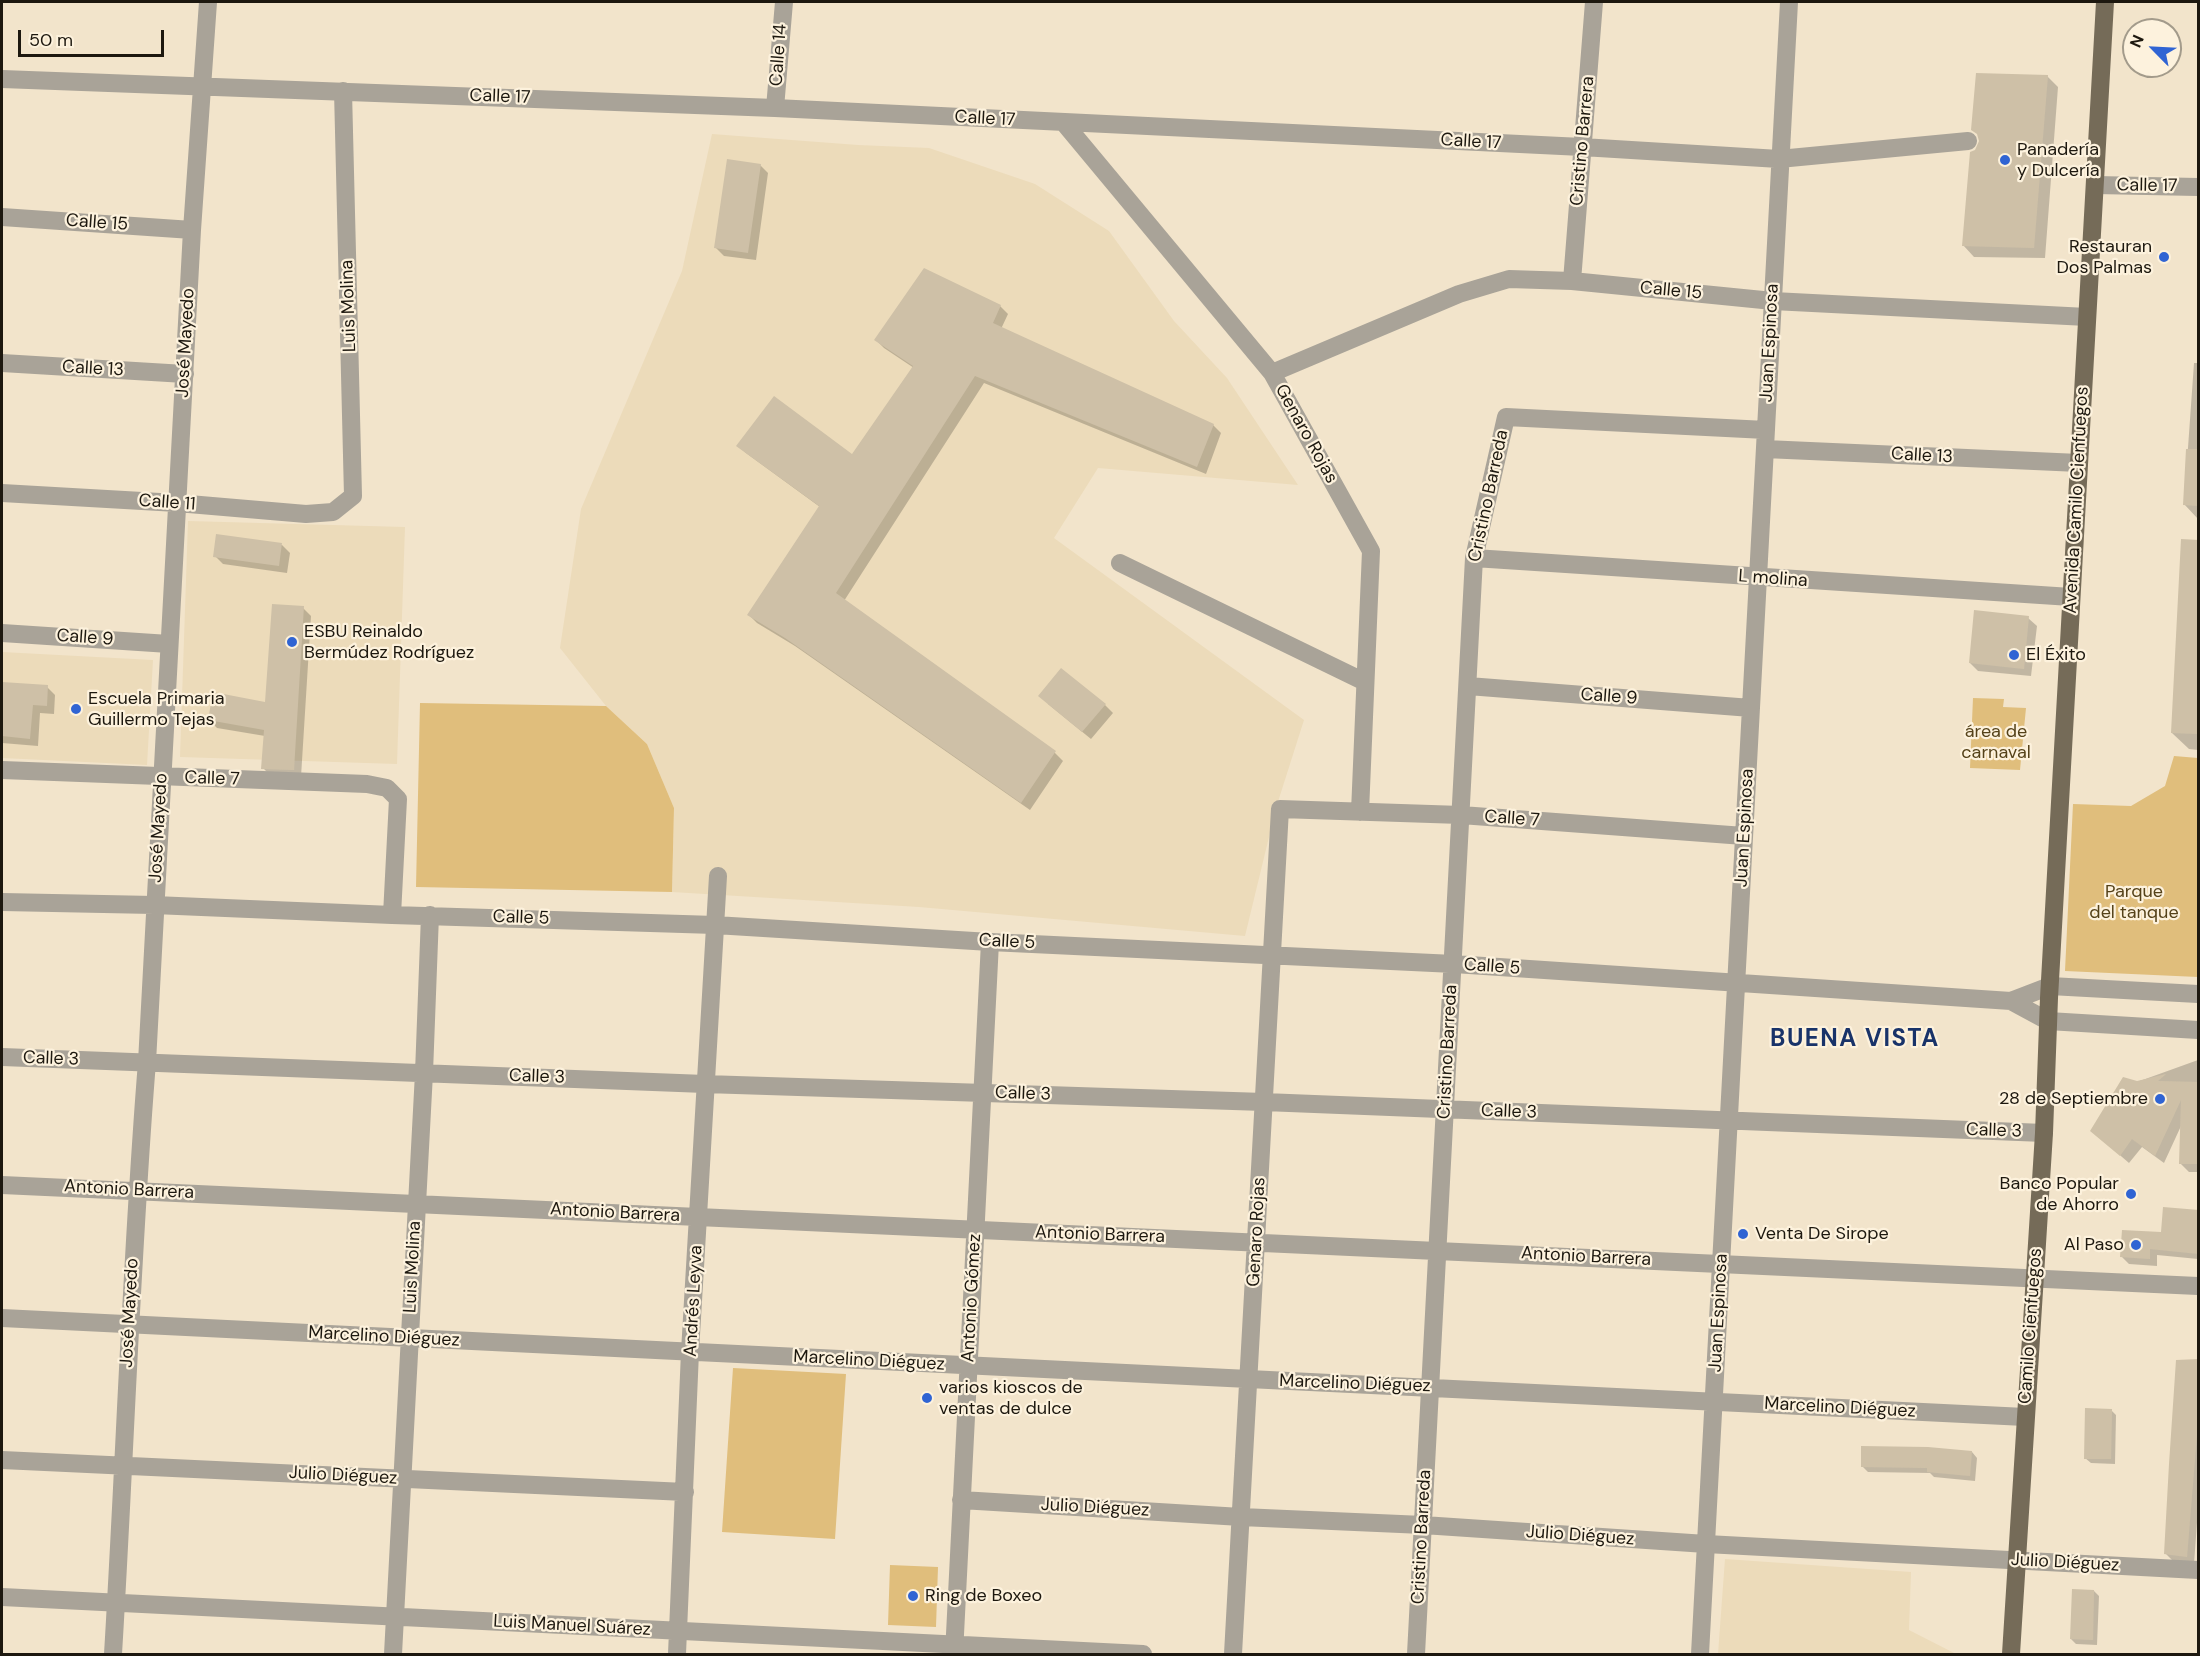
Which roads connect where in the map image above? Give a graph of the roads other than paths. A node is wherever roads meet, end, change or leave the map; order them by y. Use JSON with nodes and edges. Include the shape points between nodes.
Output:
{"nodes":[{"id":1,"x":208,"y":2,"type":"edge"},
{"id":2,"x":783,"y":2,"type":"edge"},
{"id":3,"x":1594,"y":2,"type":"edge"},
{"id":4,"x":1789,"y":2,"type":"edge"},
{"id":5,"x":2105,"y":2,"type":"edge"},
{"id":6,"x":2,"y":79,"type":"edge"},
{"id":7,"x":201,"y":87,"type":"junction"},
{"id":8,"x":343,"y":91,"type":"junction"},
{"id":9,"x":775,"y":108,"type":"junction"},
{"id":10,"x":1064,"y":123,"type":"junction"},
{"id":11,"x":1968,"y":141,"type":"dead end"},
{"id":12,"x":1582,"y":147,"type":"junction"},
{"id":13,"x":1779,"y":159,"type":"junction"},
{"id":14,"x":2095,"y":185,"type":"junction"},
{"id":15,"x":2199,"y":187,"type":"edge"},
{"id":16,"x":2,"y":217,"type":"edge"},
{"id":17,"x":192,"y":230,"type":"junction"},
{"id":18,"x":1572,"y":281,"type":"junction"},
{"id":19,"x":1773,"y":301,"type":"junction"},
{"id":20,"x":2087,"y":317,"type":"junction"},
{"id":21,"x":2,"y":363,"type":"edge"},
{"id":22,"x":1272,"y":373,"type":"junction"},
{"id":23,"x":185,"y":374,"type":"junction"},
{"id":24,"x":1766,"y":430,"type":"junction"},
{"id":25,"x":1765,"y":449,"type":"junction"},
{"id":26,"x":2079,"y":463,"type":"junction"},
{"id":27,"x":2,"y":493,"type":"edge"},
{"id":28,"x":177,"y":503,"type":"junction"},
{"id":29,"x":333,"y":512,"type":"joint"},
{"id":30,"x":1474,"y":558,"type":"junction"},
{"id":31,"x":1120,"y":563,"type":"dead end"},
{"id":32,"x":1758,"y":578,"type":"junction"},
{"id":33,"x":2072,"y":597,"type":"junction"},
{"id":34,"x":2,"y":633,"type":"edge"},
{"id":35,"x":169,"y":644,"type":"junction"},
{"id":36,"x":1365,"y":682,"type":"junction"},
{"id":37,"x":1468,"y":686,"type":"junction"},
{"id":38,"x":1751,"y":708,"type":"junction"},
{"id":39,"x":2,"y":770,"type":"edge"},
{"id":40,"x":162,"y":777,"type":"junction"},
{"id":41,"x":1280,"y":809,"type":"joint"},
{"id":42,"x":1360,"y":812,"type":"junction"},
{"id":43,"x":1461,"y":815,"type":"junction"},
{"id":44,"x":1744,"y":836,"type":"junction"},
{"id":45,"x":718,"y":876,"type":"dead end"},
{"id":46,"x":2,"y":902,"type":"edge"},
{"id":47,"x":154,"y":905,"type":"junction"},
{"id":48,"x":392,"y":915,"type":"junction"},
{"id":49,"x":430,"y":915,"type":"junction"},
{"id":50,"x":714,"y":925,"type":"junction"},
{"id":51,"x":990,"y":942,"type":"junction"},
{"id":52,"x":1273,"y":955,"type":"junction"},
{"id":53,"x":1454,"y":964,"type":"junction"},
{"id":54,"x":1737,"y":984,"type":"junction"},
{"id":55,"x":2049,"y":992,"type":"junction"},
{"id":56,"x":2199,"y":994,"type":"edge"},
{"id":57,"x":2011,"y":1000,"type":"junction"},
{"id":58,"x":2048,"y":1021,"type":"junction"},
{"id":59,"x":2199,"y":1030,"type":"edge"},
{"id":60,"x":2,"y":1057,"type":"edge"},
{"id":61,"x":147,"y":1062,"type":"junction"},
{"id":62,"x":424,"y":1073,"type":"junction"},
{"id":63,"x":705,"y":1084,"type":"junction"},
{"id":64,"x":981,"y":1093,"type":"junction"},
{"id":65,"x":1264,"y":1102,"type":"junction"},
{"id":66,"x":1445,"y":1109,"type":"junction"},
{"id":67,"x":1729,"y":1121,"type":"junction"},
{"id":68,"x":2044,"y":1133,"type":"junction"},
{"id":69,"x":2,"y":1185,"type":"edge"},
{"id":70,"x":137,"y":1191,"type":"junction"},
{"id":71,"x":416,"y":1204,"type":"junction"},
{"id":72,"x":699,"y":1217,"type":"junction"},
{"id":73,"x":975,"y":1230,"type":"junction"},
{"id":74,"x":1256,"y":1242,"type":"junction"},
{"id":75,"x":1438,"y":1250,"type":"junction"},
{"id":76,"x":1721,"y":1264,"type":"junction"},
{"id":77,"x":2033,"y":1278,"type":"junction"},
{"id":78,"x":2199,"y":1286,"type":"edge"},
{"id":79,"x":2,"y":1318,"type":"edge"},
{"id":80,"x":129,"y":1324,"type":"junction"},
{"id":81,"x":409,"y":1338,"type":"junction"},
{"id":82,"x":690,"y":1352,"type":"junction"},
{"id":83,"x":968,"y":1366,"type":"junction"},
{"id":84,"x":1248,"y":1380,"type":"junction"},
{"id":85,"x":1431,"y":1387,"type":"junction"},
{"id":86,"x":1714,"y":1402,"type":"junction"},
{"id":87,"x":2025,"y":1418,"type":"junction"},
{"id":88,"x":2,"y":1460,"type":"edge"},
{"id":89,"x":123,"y":1465,"type":"junction"},
{"id":90,"x":402,"y":1479,"type":"junction"},
{"id":91,"x":685,"y":1492,"type":"junction"},
{"id":92,"x":961,"y":1500,"type":"junction"},
{"id":93,"x":1241,"y":1517,"type":"junction"},
{"id":94,"x":1423,"y":1525,"type":"junction"},
{"id":95,"x":1706,"y":1544,"type":"junction"},
{"id":96,"x":2016,"y":1560,"type":"junction"},
{"id":97,"x":2199,"y":1570,"type":"edge"},
{"id":98,"x":2,"y":1597,"type":"edge"},
{"id":99,"x":116,"y":1603,"type":"junction"},
{"id":100,"x":395,"y":1617,"type":"junction"},
{"id":101,"x":678,"y":1631,"type":"junction"},
{"id":102,"x":954,"y":1650,"type":"edge"},
{"id":103,"x":113,"y":1654,"type":"edge"},
{"id":104,"x":393,"y":1654,"type":"edge"},
{"id":105,"x":676,"y":1654,"type":"edge"},
{"id":106,"x":1143,"y":1654,"type":"edge"},
{"id":107,"x":1233,"y":1654,"type":"edge"},
{"id":108,"x":1416,"y":1654,"type":"edge"},
{"id":109,"x":1700,"y":1654,"type":"edge"},
{"id":110,"x":2011,"y":1654,"type":"edge"}],
"edges":[{"from":1,"to":7,"type":"street","name":"José Mayedo"},
{"from":2,"to":9,"type":"street","name":"Calle 14"},
{"from":3,"to":12,"type":"street","name":"Cristino Barrera"},
{"from":4,"to":13,"type":"street","name":"Juan Espinosa"},
{"from":5,"to":14,"type":"main road","name":"Avenida Camilo Cienfuegos"},
{"from":6,"to":7,"type":"street","name":"Calle 17"},
{"from":7,"to":8,"type":"street","name":"Calle 17"},
{"from":7,"to":17,"type":"street","name":"José Mayedo"},
{"from":8,"to":9,"type":"street","name":"Calle 17"},
{"from":8,"to":29,"type":"street","name":"Luis Molina","via":[[353,496]]},
{"from":9,"to":10,"type":"street","name":"Calle 17"},
{"from":10,"to":12,"type":"street","name":"Calle 17"},
{"from":10,"to":22,"type":"street","name":"Genaro Rojas"},
{"from":11,"to":13,"type":"street","name":"Calle 17"},
{"from":12,"to":13,"type":"street","name":"Calle 17"},
{"from":12,"to":18,"type":"street","name":"Cristino Barrera"},
{"from":13,"to":19,"type":"street","name":"Juan Espinosa"},
{"from":14,"to":15,"type":"street","name":"Calle 17"},
{"from":14,"to":20,"type":"main road","name":"Avenida Camilo Cienfuegos"},
{"from":16,"to":17,"type":"street","name":"Calle 15"},
{"from":17,"to":23,"type":"street","name":"José Mayedo"},
{"from":18,"to":19,"type":"street","name":"Calle 15"},
{"from":18,"to":22,"type":"street","name":"Calle 15","via":[[1509,279],[1458,294]]},
{"from":19,"to":20,"type":"street","name":"Calle 15"},
{"from":19,"to":24,"type":"street","name":"Juan Espinosa"},
{"from":20,"to":26,"type":"main road","name":"Avenida Camilo Cienfuegos"},
{"from":21,"to":23,"type":"street","name":"Calle 13"},
{"from":22,"to":36,"type":"street","name":"Genaro Rojas","via":[[1371,551]]},
{"from":23,"to":28,"type":"street","name":"José Mayedo"},
{"from":24,"to":25,"type":"street","name":"Juan Espinosa"},
{"from":24,"to":30,"type":"street","name":"Cristino Barreda","via":[[1506,417]]},
{"from":25,"to":26,"type":"street","name":"Calle 13"},
{"from":25,"to":32,"type":"street","name":"Juan Espinosa"},
{"from":26,"to":33,"type":"main road","name":"Avenida Camilo Cienfuegos"},
{"from":27,"to":28,"type":"street","name":"Calle 11"},
{"from":28,"to":29,"type":"street","name":"Calle 11","via":[[306,514]]},
{"from":28,"to":35,"type":"street","name":"José Mayedo"},
{"from":30,"to":32,"type":"street","name":"L molina"},
{"from":30,"to":37,"type":"street","name":"Cristino Barreda"},
{"from":31,"to":36,"type":"street"},
{"from":32,"to":33,"type":"street","name":"L molina"},
{"from":32,"to":38,"type":"street","name":"Juan Espinosa"},
{"from":33,"to":55,"type":"main road","name":"Avenida Camilo Cienfuegos"},
{"from":34,"to":35,"type":"street","name":"Calle 9"},
{"from":35,"to":40,"type":"street","name":"José Mayedo"},
{"from":36,"to":42,"type":"street","name":"Genaro Rojas"},
{"from":37,"to":38,"type":"street","name":"Calle 9"},
{"from":37,"to":43,"type":"street","name":"Cristino Barreda"},
{"from":38,"to":44,"type":"street","name":"Juan Espinosa"},
{"from":39,"to":40,"type":"street","name":"Calle 7"},
{"from":40,"to":47,"type":"street","name":"José Mayedo"},
{"from":40,"to":48,"type":"street","name":"Calle 7","via":[[367,784],[387,788],[398,799]]},
{"from":41,"to":42,"type":"street","name":"Calle 7"},
{"from":41,"to":52,"type":"street","name":"Genaro Rojas"},
{"from":42,"to":43,"type":"street","name":"Calle 7"},
{"from":43,"to":44,"type":"street","name":"Calle 7"},
{"from":43,"to":53,"type":"street","name":"Cristino Barreda"},
{"from":44,"to":54,"type":"street","name":"Juan Espinosa"},
{"from":45,"to":50,"type":"street","name":"Andrés Leyva"},
{"from":46,"to":47,"type":"street","name":"Calle 5"},
{"from":47,"to":48,"type":"street","name":"Calle 5"},
{"from":47,"to":61,"type":"street","name":"José Mayedo"},
{"from":48,"to":49,"type":"street","name":"Calle 5"},
{"from":49,"to":50,"type":"street","name":"Calle 5"},
{"from":49,"to":62,"type":"street","name":"Luis Molina"},
{"from":50,"to":51,"type":"street","name":"Calle 5"},
{"from":50,"to":63,"type":"street","name":"Andrés Leyva"},
{"from":51,"to":52,"type":"street","name":"Calle 5"},
{"from":51,"to":64,"type":"street","name":"Antonio Gómez"},
{"from":52,"to":53,"type":"street","name":"Calle 5"},
{"from":52,"to":65,"type":"street","name":"Genaro Rojas"},
{"from":53,"to":54,"type":"street","name":"Calle 5"},
{"from":53,"to":66,"type":"street","name":"Cristino Barreda"},
{"from":54,"to":57,"type":"street","name":"Calle 5"},
{"from":54,"to":67,"type":"street","name":"Juan Espinosa"},
{"from":55,"to":56,"type":"street"},
{"from":55,"to":57,"type":"street","name":"Calle 5"},
{"from":55,"to":58,"type":"main road","name":"Camilo Cienfuegos"},
{"from":57,"to":58,"type":"street","name":"Calle 5"},
{"from":58,"to":59,"type":"street"},
{"from":58,"to":68,"type":"main road","name":"Camilo Cienfuegos"},
{"from":60,"to":61,"type":"street","name":"Calle 3"},
{"from":61,"to":62,"type":"street","name":"Calle 3"},
{"from":61,"to":70,"type":"street","name":"José Mayedo"},
{"from":62,"to":63,"type":"street","name":"Calle 3"},
{"from":62,"to":71,"type":"street","name":"Luis Molina"},
{"from":63,"to":64,"type":"street","name":"Calle 3"},
{"from":63,"to":72,"type":"street","name":"Andrés Leyva"},
{"from":64,"to":65,"type":"street","name":"Calle 3"},
{"from":64,"to":73,"type":"street","name":"Antonio Gómez"},
{"from":65,"to":66,"type":"street","name":"Calle 3"},
{"from":65,"to":74,"type":"street","name":"Genaro Rojas"},
{"from":66,"to":67,"type":"street","name":"Calle 3"},
{"from":66,"to":75,"type":"street","name":"Cristino Barreda"},
{"from":67,"to":68,"type":"street","name":"Calle 3"},
{"from":67,"to":76,"type":"street","name":"Juan Espinosa"},
{"from":68,"to":77,"type":"main road","name":"Camilo Cienfuegos"},
{"from":69,"to":70,"type":"street","name":"Antonio Barrera"},
{"from":70,"to":71,"type":"street","name":"Antonio Barrera"},
{"from":70,"to":80,"type":"street","name":"José Mayedo"},
{"from":71,"to":72,"type":"street","name":"Antonio Barrera"},
{"from":71,"to":81,"type":"street","name":"Luis Molina"},
{"from":72,"to":73,"type":"street","name":"Antonio Barrera"},
{"from":72,"to":82,"type":"street","name":"Andrés Leyva"},
{"from":73,"to":74,"type":"street","name":"Antonio Barrera"},
{"from":73,"to":83,"type":"street","name":"Antonio Gómez"},
{"from":74,"to":75,"type":"street","name":"Antonio Barrera"},
{"from":74,"to":84,"type":"street","name":"Genaro Rojas"},
{"from":75,"to":76,"type":"street","name":"Antonio Barrera"},
{"from":75,"to":85,"type":"street","name":"Cristino Barreda"},
{"from":76,"to":77,"type":"street","name":"Antonio Barrera"},
{"from":76,"to":86,"type":"street","name":"Juan Espinosa"},
{"from":77,"to":78,"type":"street","name":"Antonio Barrera"},
{"from":77,"to":87,"type":"main road","name":"Camilo Cienfuegos"},
{"from":79,"to":80,"type":"street","name":"Marcelino Diéguez"},
{"from":80,"to":81,"type":"street","name":"Marcelino Diéguez"},
{"from":80,"to":89,"type":"street","name":"José Mayedo"},
{"from":81,"to":82,"type":"street","name":"Marcelino Diéguez"},
{"from":81,"to":90,"type":"street","name":"Luis Molina"},
{"from":82,"to":83,"type":"street","name":"Marcelino Diéguez"},
{"from":82,"to":91,"type":"street","name":"Andrés Leyva"},
{"from":83,"to":84,"type":"street","name":"Marcelino Diéguez"},
{"from":83,"to":92,"type":"street","name":"Antonio Gómez"},
{"from":84,"to":85,"type":"street","name":"Marcelino Diéguez"},
{"from":84,"to":93,"type":"street","name":"Genaro Rojas"},
{"from":85,"to":86,"type":"street","name":"Marcelino Diéguez"},
{"from":85,"to":94,"type":"street","name":"Cristino Barreda"},
{"from":86,"to":87,"type":"street","name":"Marcelino Diéguez"},
{"from":86,"to":95,"type":"street","name":"Juan Espinosa"},
{"from":87,"to":96,"type":"main road","name":"Camilo Cienfuegos"},
{"from":88,"to":89,"type":"street","name":"Julio Diéguez"},
{"from":89,"to":90,"type":"street","name":"Julio Diéguez"},
{"from":89,"to":99,"type":"street","name":"José Mayedo"},
{"from":90,"to":91,"type":"street","name":"Julio Diéguez"},
{"from":90,"to":100,"type":"street","name":"Luis Molina"},
{"from":91,"to":101,"type":"street","name":"Andrés Leyva"},
{"from":92,"to":93,"type":"street","name":"Julio Diéguez"},
{"from":92,"to":102,"type":"street","name":"Antonio Gómez"},
{"from":93,"to":94,"type":"street","name":"Julio Diéguez"},
{"from":93,"to":107,"type":"street","name":"Genaro Rojas"},
{"from":94,"to":95,"type":"street","name":"Julio Diéguez"},
{"from":94,"to":108,"type":"street","name":"Cristino Barreda"},
{"from":95,"to":96,"type":"street","name":"Julio Diéguez"},
{"from":95,"to":109,"type":"street","name":"Juan Espinosa"},
{"from":96,"to":97,"type":"street","name":"Julio Diéguez"},
{"from":96,"to":110,"type":"main road","name":"Camilo Cienfuegos"},
{"from":98,"to":99,"type":"street","name":"Luis Manuel Suárez"},
{"from":99,"to":100,"type":"street","name":"Luis Manuel Suárez"},
{"from":99,"to":103,"type":"street","name":"José Mayedo"},
{"from":100,"to":101,"type":"street","name":"Luis Manuel Suárez"},
{"from":100,"to":104,"type":"street","name":"Luis Molina"},
{"from":101,"to":102,"type":"street","name":"Luis Manuel Suárez"},
{"from":101,"to":105,"type":"street","name":"Andrés Leyva"},
{"from":102,"to":106,"type":"street","name":"Luis Manuel Suárez"}]}
